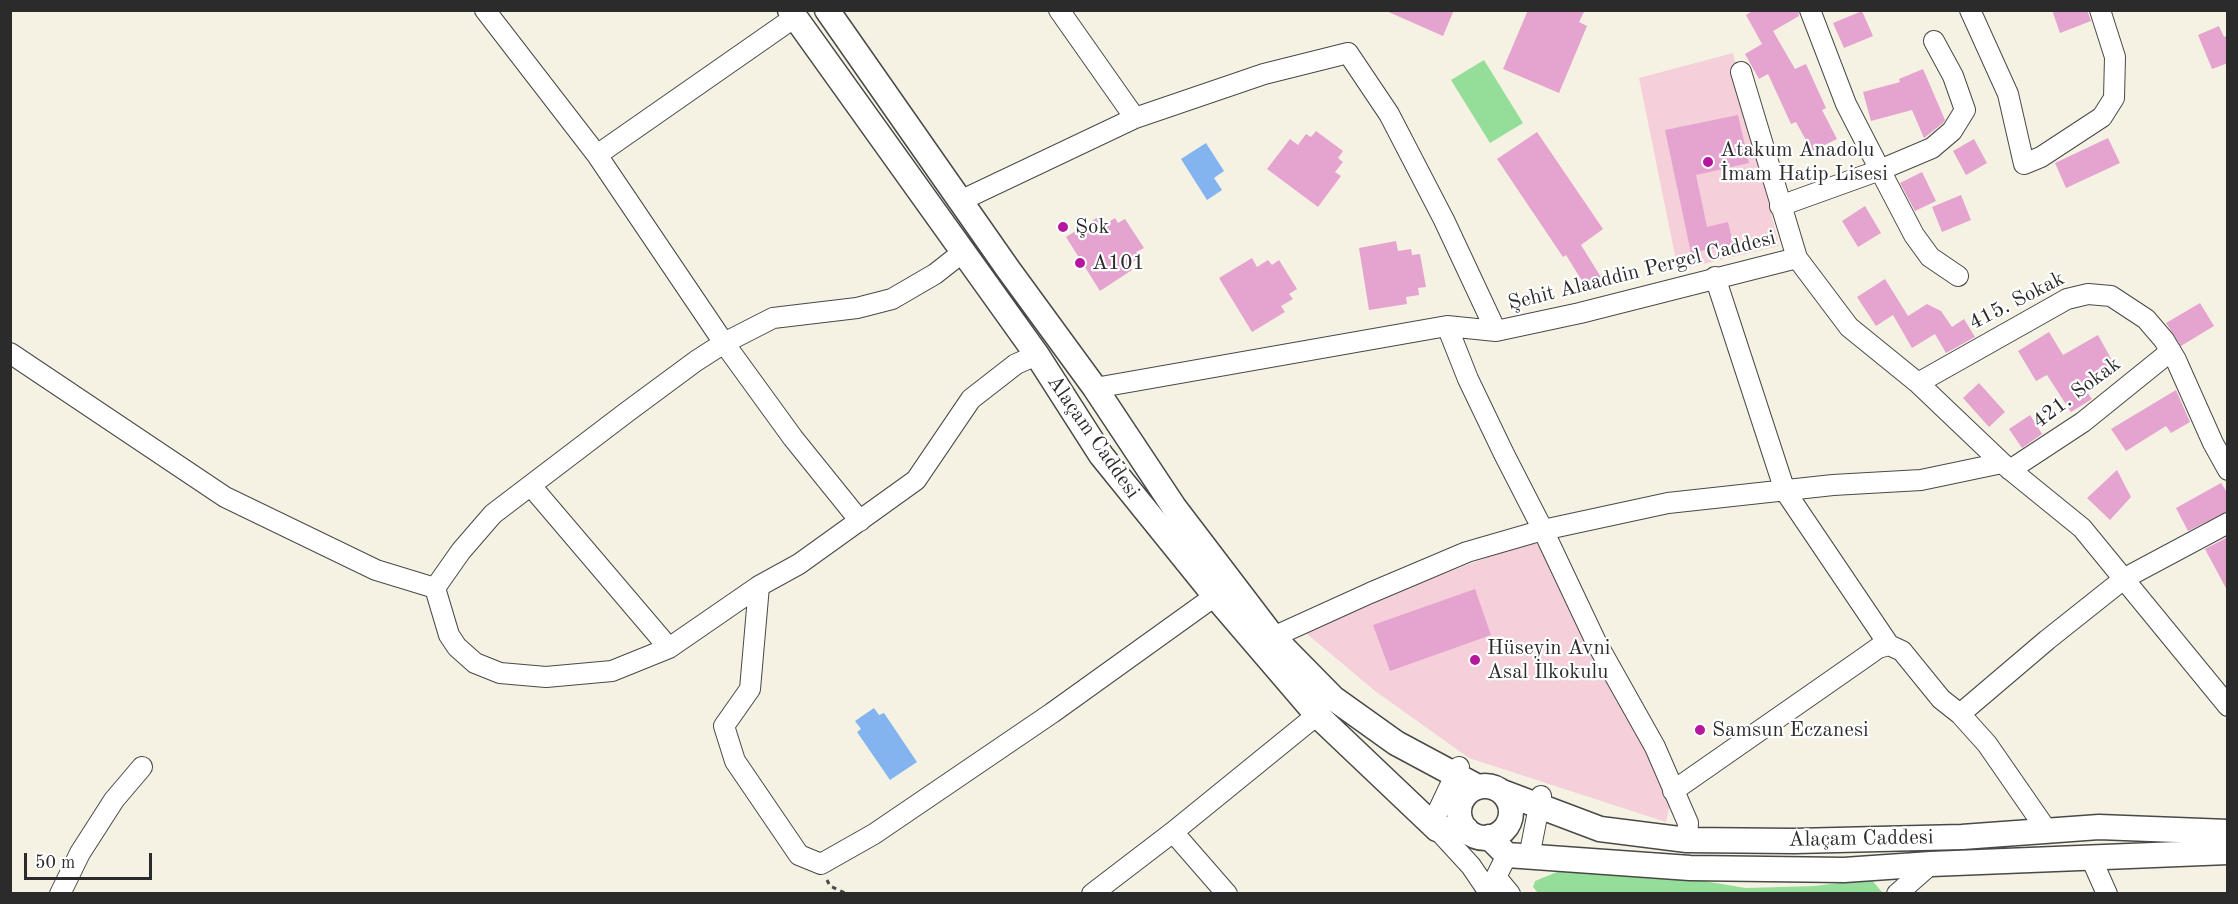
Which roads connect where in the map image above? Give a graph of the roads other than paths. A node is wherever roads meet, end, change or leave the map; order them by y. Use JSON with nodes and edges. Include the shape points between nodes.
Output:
{"nodes":[{"id":1,"x":485,"y":10,"type":"edge"},
{"id":2,"x":827,"y":10,"type":"edge"},
{"id":3,"x":1059,"y":10,"type":"edge"},
{"id":4,"x":1810,"y":10,"type":"edge"},
{"id":5,"x":1970,"y":10,"type":"edge"},
{"id":6,"x":2100,"y":10,"type":"edge"},
{"id":7,"x":792,"y":14,"type":"edge"},
{"id":8,"x":1934,"y":41,"type":"dead end"},
{"id":9,"x":1741,"y":72,"type":"dead end"},
{"id":10,"x":1135,"y":118,"type":"junction"},
{"id":11,"x":597,"y":154,"type":"junction"},
{"id":12,"x":1880,"y":170,"type":"junction"},
{"id":13,"x":960,"y":201,"type":"junction"},
{"id":14,"x":1780,"y":206,"type":"junction"},
{"id":15,"x":963,"y":252,"type":"junction"},
{"id":16,"x":1797,"y":258,"type":"junction"},
{"id":17,"x":1958,"y":276,"type":"dead end"},
{"id":18,"x":1715,"y":277,"type":"junction"},
{"id":19,"x":1447,"y":326,"type":"junction"},
{"id":20,"x":1497,"y":331,"type":"junction"},
{"id":21,"x":724,"y":343,"type":"junction"},
{"id":22,"x":2171,"y":351,"type":"junction"},
{"id":23,"x":10,"y":353,"type":"edge"},
{"id":24,"x":1037,"y":355,"type":"junction"},
{"id":25,"x":1918,"y":383,"type":"junction"},
{"id":26,"x":1095,"y":388,"type":"junction"},
{"id":27,"x":2006,"y":467,"type":"junction"},
{"id":28,"x":2228,"y":470,"type":"edge"},
{"id":29,"x":531,"y":486,"type":"junction"},
{"id":30,"x":1785,"y":491,"type":"junction"},
{"id":31,"x":860,"y":521,"type":"junction"},
{"id":32,"x":2228,"y":523,"type":"edge"},
{"id":33,"x":1543,"y":530,"type":"junction"},
{"id":34,"x":2126,"y":578,"type":"junction"},
{"id":35,"x":759,"y":586,"type":"junction"},
{"id":36,"x":435,"y":588,"type":"junction"},
{"id":37,"x":1215,"y":596,"type":"junction"},
{"id":38,"x":1273,"y":636,"type":"junction"},
{"id":39,"x":1889,"y":645,"type":"junction"},
{"id":40,"x":669,"y":648,"type":"junction"},
{"id":41,"x":2228,"y":706,"type":"edge"},
{"id":42,"x":1960,"y":714,"type":"junction"},
{"id":43,"x":1317,"y":716,"type":"junction"},
{"id":44,"x":142,"y":767,"type":"dead end"},
{"id":45,"x":1457,"y":771,"type":"junction"},
{"id":46,"x":1478,"y":787,"type":"junction"},
{"id":47,"x":1673,"y":791,"type":"junction"},
{"id":48,"x":1502,"y":792,"type":"junction"},
{"id":49,"x":1540,"y":801,"type":"junction"},
{"id":50,"x":1435,"y":827,"type":"junction"},
{"id":51,"x":1466,"y":829,"type":"junction"},
{"id":52,"x":1173,"y":832,"type":"junction"},
{"id":53,"x":2048,"y":832,"type":"junction"},
{"id":54,"x":2228,"y":832,"type":"edge"},
{"id":55,"x":1489,"y":837,"type":"junction"},
{"id":56,"x":1687,"y":840,"type":"junction"},
{"id":57,"x":2228,"y":852,"type":"edge"},
{"id":58,"x":1518,"y":856,"type":"junction"},
{"id":59,"x":2091,"y":858,"type":"junction"},
{"id":60,"x":1931,"y":864,"type":"junction"},
{"id":61,"x":60,"y":894,"type":"edge"},
{"id":62,"x":1092,"y":894,"type":"edge"},
{"id":63,"x":1227,"y":894,"type":"edge"},
{"id":64,"x":1490,"y":894,"type":"edge"},
{"id":65,"x":1510,"y":894,"type":"edge"},
{"id":66,"x":1897,"y":894,"type":"edge"},
{"id":67,"x":2107,"y":894,"type":"edge"}],
"edges":[{"from":1,"to":11,"type":"street"},
{"from":2,"to":13,"type":"main road","name":"Alaçam Caddesi"},
{"from":3,"to":10,"type":"street"},
{"from":4,"to":12,"type":"street","via":[[1846,105]]},
{"from":5,"to":6,"type":"street","via":[[2008,94],[2024,164],[2102,117],[2114,98],[2115,57]]},
{"from":7,"to":11,"type":"street"},
{"from":7,"to":15,"type":"main road","name":"Alaçam Caddesi"},
{"from":8,"to":12,"type":"street","via":[[1965,110],[1952,130],[1932,148]]},
{"from":9,"to":14,"type":"street"},
{"from":10,"to":13,"type":"street"},
{"from":10,"to":20,"type":"street","via":[[1264,74],[1347,53],[1389,114]]},
{"from":11,"to":21,"type":"street"},
{"from":12,"to":14,"type":"street"},
{"from":12,"to":17,"type":"street","via":[[1914,235],[1930,256]]},
{"from":13,"to":26,"type":"main road","name":"Alaçam Caddesi"},
{"from":14,"to":16,"type":"street"},
{"from":15,"to":21,"type":"street","via":[[892,299],[857,308],[773,318]]},
{"from":15,"to":24,"type":"main road","name":"Alaçam Caddesi"},
{"from":16,"to":18,"type":"street","name":"Şehit Alaaddin Pergel Caddesi"},
{"from":16,"to":25,"type":"street","name":"Şehit Alaaddin Pergel Caddesi","via":[[1849,327]]},
{"from":18,"to":20,"type":"street","name":"Şehit Alaaddin Pergel Caddesi"},
{"from":18,"to":30,"type":"street"},
{"from":19,"to":20,"type":"street","name":"Şehit Alaaddin Pergel Caddesi"},
{"from":19,"to":26,"type":"street","name":"Şehit Alaaddin Pergel Caddesi"},
{"from":19,"to":33,"type":"street","via":[[1493,433]]},
{"from":21,"to":29,"type":"street"},
{"from":21,"to":31,"type":"street"},
{"from":22,"to":25,"type":"street","name":"415. Sokak","via":[[2146,319],[2128,306],[2111,296],[2088,294],[2042,312]]},
{"from":22,"to":27,"type":"street","name":"421. Sokak","via":[[2083,422]]},
{"from":22,"to":28,"type":"street","name":"415. Sokak"},
{"from":23,"to":36,"type":"street","via":[[225,497],[376,570]]},
{"from":24,"to":31,"type":"street","via":[[1016,364],[971,399],[916,480]]},
{"from":24,"to":37,"type":"main road","name":"Alaçam Caddesi","via":[[1101,455]]},
{"from":25,"to":27,"type":"street","name":"Şehit Alaaddin Pergel Caddesi"},
{"from":26,"to":38,"type":"main road","name":"Alaçam Caddesi","via":[[1174,507]]},
{"from":27,"to":30,"type":"street","via":[[1921,480]]},
{"from":27,"to":34,"type":"street","name":"Şehit Alaaddin Pergel Caddesi","via":[[2082,528]]},
{"from":29,"to":36,"type":"street","via":[[493,514]]},
{"from":29,"to":40,"type":"street"},
{"from":30,"to":33,"type":"street","via":[[1668,503]]},
{"from":30,"to":39,"type":"street"},
{"from":31,"to":35,"type":"street","via":[[799,564]]},
{"from":32,"to":34,"type":"street"},
{"from":33,"to":38,"type":"street","via":[[1467,552]]},
{"from":33,"to":47,"type":"street","via":[[1596,642],[1655,747]]},
{"from":34,"to":41,"type":"street","name":"Şehit Alaaddin Pergel Caddesi"},
{"from":34,"to":42,"type":"street"},
{"from":35,"to":37,"type":"street","via":[[750,690],[724,726],[735,761],[799,855],[821,864],[874,834],[1042,720]]},
{"from":35,"to":40,"type":"street"},
{"from":36,"to":40,"type":"street","via":[[449,635],[457,647],[475,663],[500,673],[546,677],[612,671]]},
{"from":37,"to":43,"type":"main road","name":"Alaçam Caddesi"},
{"from":38,"to":45,"type":"main road","name":"Alaçam Caddesi","via":[[1333,698],[1396,743]]},
{"from":39,"to":42,"type":"street","via":[[1902,651],[1941,699]]},
{"from":39,"to":47,"type":"street","via":[[1878,648]]},
{"from":42,"to":53,"type":"street","via":[[1987,744]]},
{"from":43,"to":50,"type":"main road","name":"Alaçam Caddesi"},
{"from":43,"to":52,"type":"street"},
{"from":44,"to":61,"type":"street","via":[[114,800],[80,853]]},
{"from":45,"to":46,"type":"main road","name":"Alaçam Caddesi"},
{"from":45,"to":50,"type":"street"},
{"from":46,"to":48,"type":"main road"},
{"from":46,"to":51,"type":"main road","via":[[1470,790],[1460,804]]},
{"from":47,"to":56,"type":"street","via":[[1688,823]]},
{"from":48,"to":49,"type":"main road","name":"Alaçam Caddesi"},
{"from":48,"to":55,"type":"main road","via":[[1511,814],[1504,829]]},
{"from":49,"to":56,"type":"main road","name":"Alaçam Caddesi","via":[[1600,829]]},
{"from":49,"to":58,"type":"street"},
{"from":50,"to":51,"type":"main road"},
{"from":50,"to":64,"type":"street","via":[[1471,866]]},
{"from":51,"to":55,"type":"main road"},
{"from":52,"to":62,"type":"street"},
{"from":52,"to":63,"type":"street"},
{"from":53,"to":54,"type":"main road","name":"Alaçam Caddesi","via":[[2099,827]]},
{"from":53,"to":56,"type":"main road","name":"Alaçam Caddesi","via":[[1795,841]]},
{"from":55,"to":58,"type":"main road"},
{"from":57,"to":59,"type":"main road","name":"Alaçam Caddesi"},
{"from":58,"to":60,"type":"main road","name":"Alaçam Caddesi","via":[[1690,868],[1844,870]]},
{"from":58,"to":65,"type":"street","via":[[1496,877]]},
{"from":59,"to":60,"type":"main road","name":"Alaçam Caddesi"},
{"from":59,"to":67,"type":"street"},
{"from":60,"to":66,"type":"street"}]}
